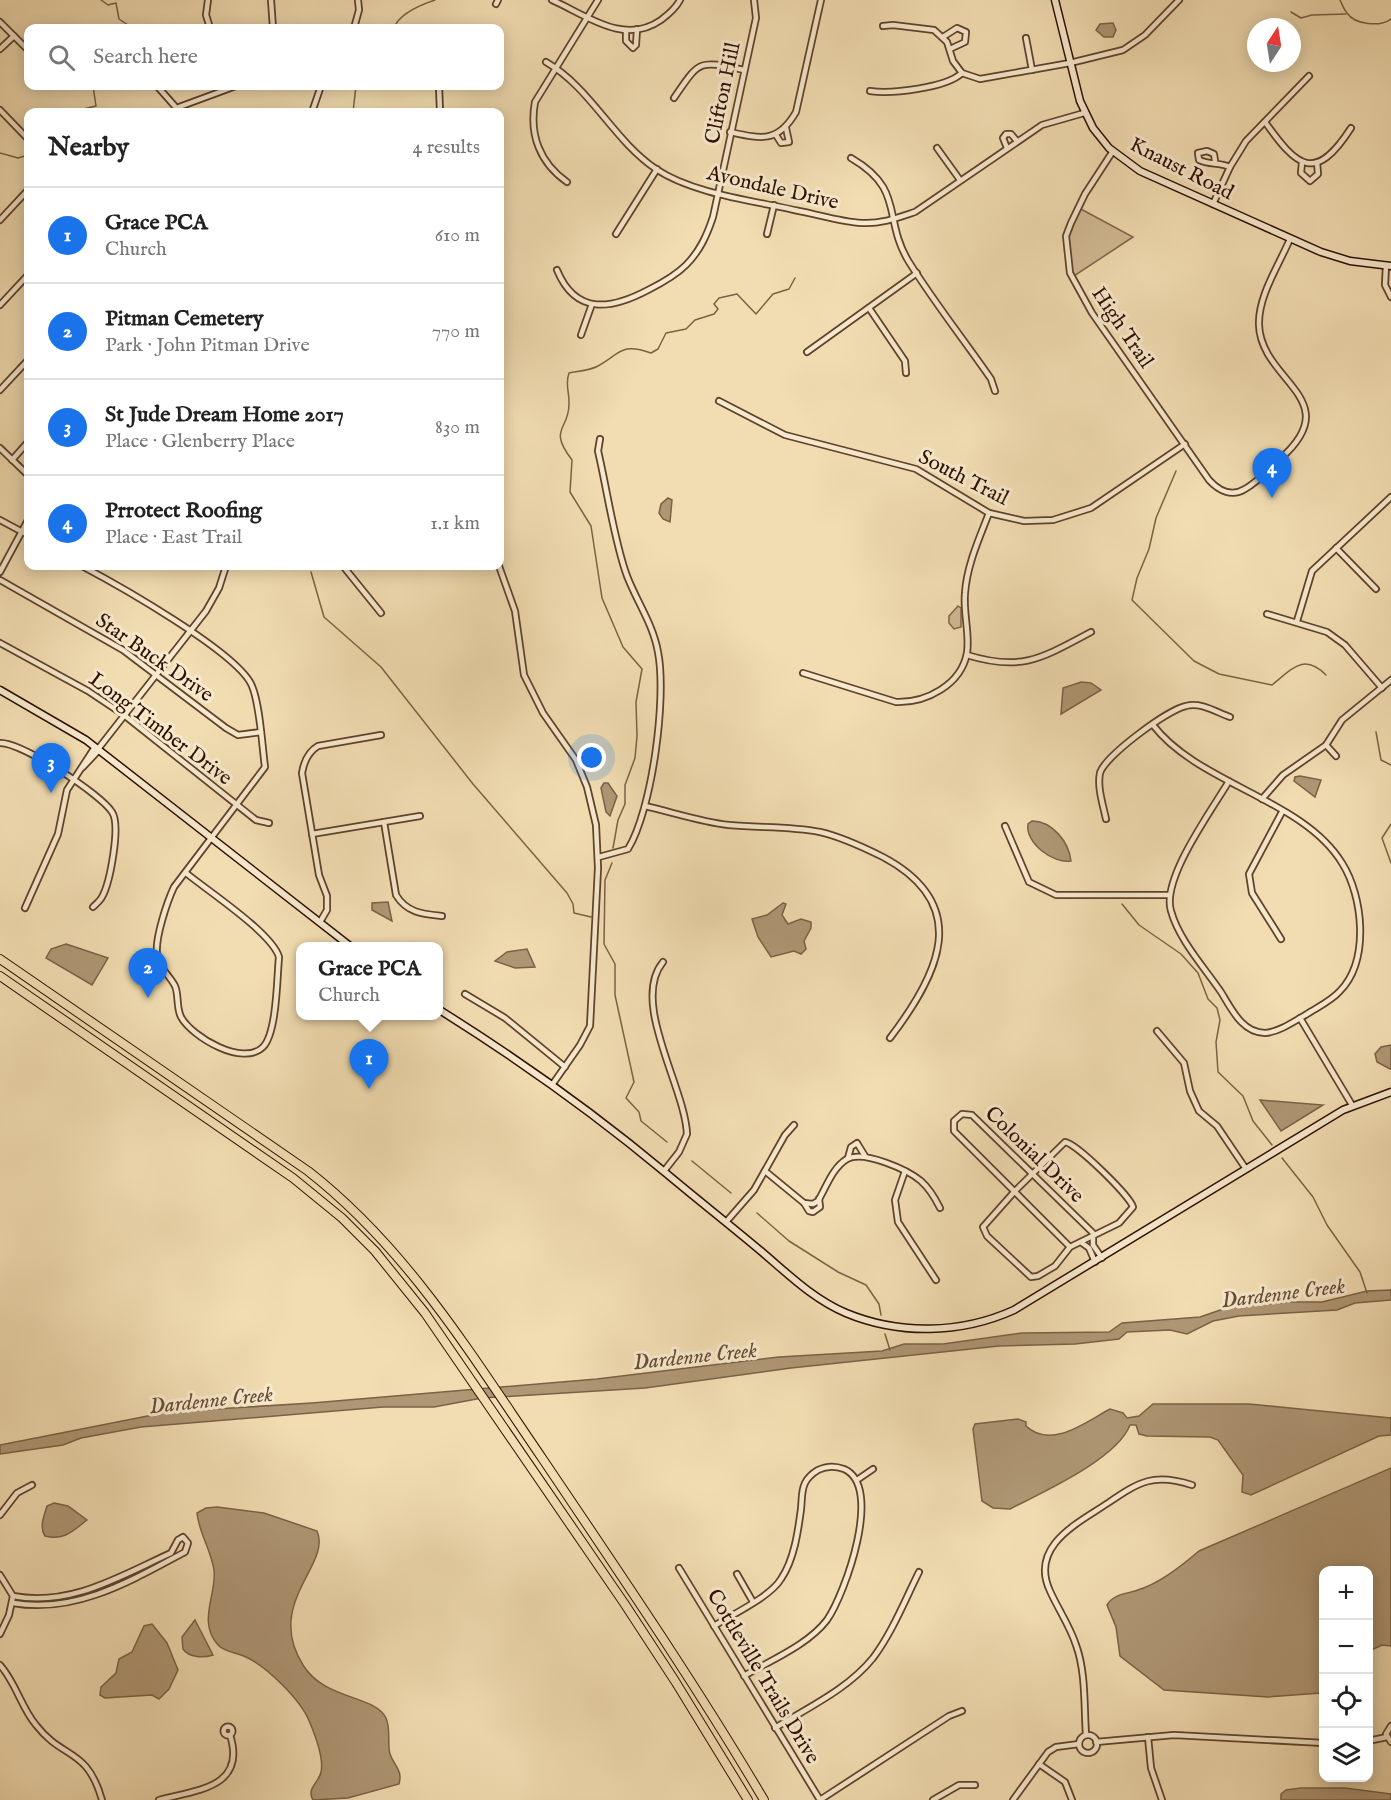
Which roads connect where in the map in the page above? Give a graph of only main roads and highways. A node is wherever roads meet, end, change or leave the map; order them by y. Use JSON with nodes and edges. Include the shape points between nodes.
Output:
{"nodes":[{"id":1,"x":1055,"y":0,"type":"edge"},
{"id":2,"x":1388,"y":266,"type":"edge"},
{"id":3,"x":0,"y":690,"type":"edge"},
{"id":4,"x":345,"y":942,"type":"edge"},
{"id":5,"x":0,"y":959,"type":"edge"},
{"id":6,"x":0,"y":976,"type":"edge"},
{"id":7,"x":443,"y":1012,"type":"edge"},
{"id":8,"x":1391,"y":1092,"type":"edge"},
{"id":9,"x":748,"y":1800,"type":"edge"},
{"id":10,"x":764,"y":1800,"type":"edge"}],
"edges":[{"from":1,"to":2,"type":"main road","name":"Knaust Road","via":[[1084,113],[1113,152],[1140,171],[1330,256]]},
{"from":3,"to":4,"type":"main road","via":[[97,749]]},
{"from":5,"to":10,"type":"highway","via":[[290,1158],[340,1197],[406,1265],[681,1663]]},
{"from":6,"to":9,"type":"highway","via":[[286,1173],[329,1207],[397,1276],[663,1662]]},
{"from":7,"to":8,"type":"main road","via":[[552,1084],[804,1288],[848,1314],[900,1328],[958,1327],[995,1319],[1352,1105]]}]}
